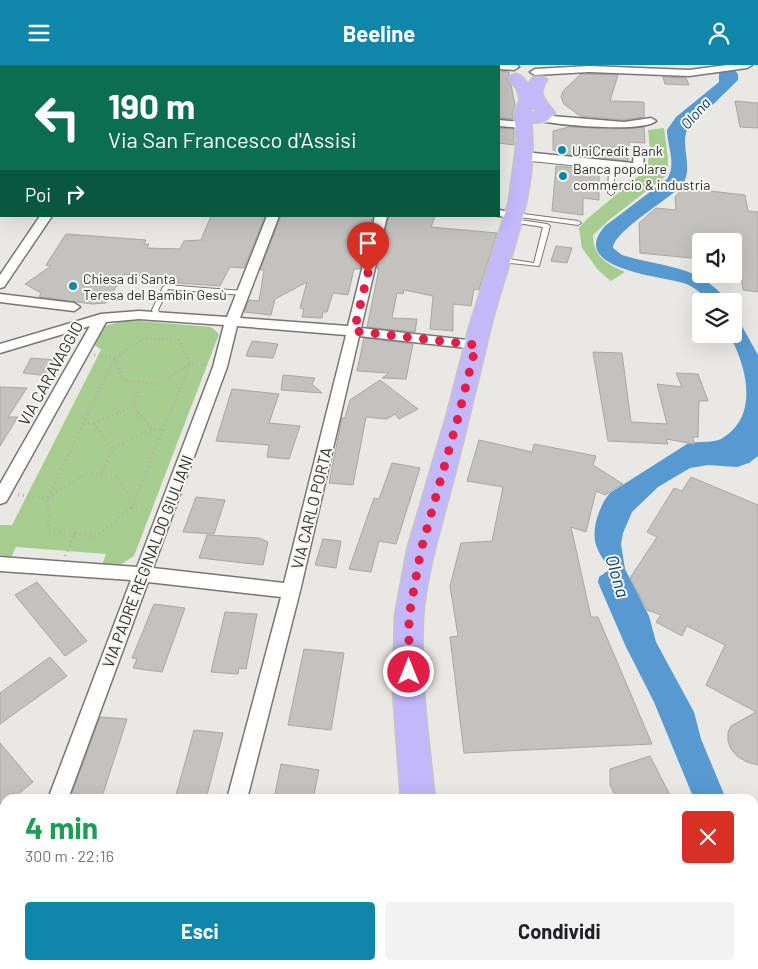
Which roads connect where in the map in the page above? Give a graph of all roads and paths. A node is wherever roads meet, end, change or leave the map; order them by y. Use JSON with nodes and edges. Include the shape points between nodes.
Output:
{"nodes":[{"id":1,"x":747,"y":65,"type":"edge"},
{"id":2,"x":734,"y":66,"type":"edge"},
{"id":3,"x":500,"y":67,"type":"edge"},
{"id":4,"x":525,"y":73,"type":"edge"},
{"id":5,"x":651,"y":121,"type":"dead end"},
{"id":6,"x":500,"y":123,"type":"edge"},
{"id":7,"x":530,"y":130,"type":"junction"},
{"id":8,"x":639,"y":150,"type":"dead end"},
{"id":9,"x":611,"y":193,"type":"dead end"},
{"id":10,"x":509,"y":216,"type":"edge"},
{"id":11,"x":45,"y":217,"type":"edge"},
{"id":12,"x":273,"y":217,"type":"edge"},
{"id":13,"x":381,"y":217,"type":"edge"},
{"id":14,"x":578,"y":223,"type":"dead end"},
{"id":15,"x":502,"y":260,"type":"junction"},
{"id":16,"x":0,"y":284,"type":"edge"},
{"id":17,"x":243,"y":293,"type":"junction"},
{"id":18,"x":0,"y":298,"type":"edge"},
{"id":19,"x":74,"y":307,"type":"dead end"},
{"id":20,"x":157,"y":316,"type":"junction"},
{"id":21,"x":101,"y":318,"type":"junction"},
{"id":22,"x":232,"y":322,"type":"junction"},
{"id":23,"x":354,"y":331,"type":"junction"},
{"id":24,"x":476,"y":345,"type":"junction"},
{"id":25,"x":0,"y":349,"type":"edge"},
{"id":26,"x":115,"y":358,"type":"junction"},
{"id":27,"x":190,"y":364,"type":"junction"},
{"id":28,"x":142,"y":382,"type":"junction"},
{"id":29,"x":133,"y":406,"type":"junction"},
{"id":30,"x":83,"y":423,"type":"junction"},
{"id":31,"x":94,"y":424,"type":"junction"},
{"id":32,"x":152,"y":429,"type":"junction"},
{"id":33,"x":164,"y":430,"type":"junction"},
{"id":34,"x":114,"y":449,"type":"junction"},
{"id":35,"x":101,"y":475,"type":"junction"},
{"id":36,"x":2,"y":495,"type":"edge"},
{"id":37,"x":47,"y":498,"type":"junction"},
{"id":38,"x":132,"y":507,"type":"junction"},
{"id":39,"x":75,"y":533,"type":"junction"},
{"id":40,"x":0,"y":564,"type":"edge"},
{"id":41,"x":60,"y":568,"type":"junction"},
{"id":42,"x":142,"y":574,"type":"junction"},
{"id":43,"x":291,"y":591,"type":"junction"},
{"id":44,"x":60,"y":794,"type":"edge"},
{"id":45,"x":239,"y":794,"type":"edge"},
{"id":46,"x":418,"y":794,"type":"edge"}],
"edges":[{"from":1,"to":2,"type":"street"},
{"from":2,"to":4,"type":"street","via":[[689,73],[589,69]]},
{"from":3,"to":4,"type":"street"},
{"from":4,"to":7,"type":"main road","via":[[527,102],[521,111]]},
{"from":4,"to":7,"type":"main road","via":[[534,87],[537,104]]},
{"from":5,"to":7,"type":"street","via":[[624,125],[574,122]]},
{"from":6,"to":7,"type":"street"},
{"from":7,"to":8,"type":"street","via":[[638,167]]},
{"from":7,"to":9,"type":"lane","via":[[612,167]]},
{"from":7,"to":10,"type":"main road","via":[[522,179]]},
{"from":10,"to":14,"type":"lane"},
{"from":10,"to":15,"type":"main road"},
{"from":10,"to":15,"type":"lane","via":[[548,227],[537,265]]},
{"from":11,"to":16,"type":"street"},
{"from":12,"to":17,"type":"street"},
{"from":13,"to":23,"type":"street","name":"VIA CARLO PORTA"},
{"from":15,"to":24,"type":"main road"},
{"from":17,"to":20,"type":"lane","via":[[166,287],[155,310]]},
{"from":17,"to":22,"type":"street"},
{"from":18,"to":19,"type":"street"},
{"from":20,"to":21,"type":"street"},
{"from":20,"to":22,"type":"street"},
{"from":21,"to":25,"type":"street"},
{"from":21,"to":36,"type":"street","name":"VIA CARAVAGGIO"},
{"from":22,"to":23,"type":"street"},
{"from":22,"to":42,"type":"street","name":"VIA PADRE REGINALDO GIULIANI","via":[[220,367]]},
{"from":23,"to":24,"type":"street"},
{"from":23,"to":43,"type":"street","name":"VIA CARLO PORTA"},
{"from":24,"to":46,"type":"main road","via":[[421,550],[409,616],[408,691]]},
{"from":26,"to":27,"type":"path","via":[[144,338],[179,340]]},
{"from":26,"to":28,"type":"path","via":[[124,381]]},
{"from":26,"to":30,"type":"path"},
{"from":27,"to":28,"type":"path","via":[[159,384]]},
{"from":27,"to":33,"type":"path"},
{"from":28,"to":29,"type":"path"},
{"from":29,"to":31,"type":"path"},
{"from":29,"to":32,"type":"path"},
{"from":30,"to":31,"type":"path"},
{"from":30,"to":37,"type":"path"},
{"from":31,"to":34,"type":"path"},
{"from":32,"to":33,"type":"path"},
{"from":32,"to":34,"type":"path"},
{"from":33,"to":38,"type":"path"},
{"from":34,"to":35,"type":"path"},
{"from":35,"to":37,"type":"path","via":[[86,473]]},
{"from":35,"to":38,"type":"path","via":[[119,477]]},
{"from":36,"to":37,"type":"path"},
{"from":37,"to":39,"type":"path","via":[[49,530]]},
{"from":38,"to":39,"type":"path","via":[[96,536]]},
{"from":39,"to":41,"type":"path"},
{"from":40,"to":41,"type":"street"},
{"from":41,"to":42,"type":"street"},
{"from":42,"to":43,"type":"street"},
{"from":42,"to":44,"type":"street","name":"VIA PADRE REGINALDO GIULIANI"},
{"from":43,"to":45,"type":"street","name":"VIA CARLO PORTA"}]}
